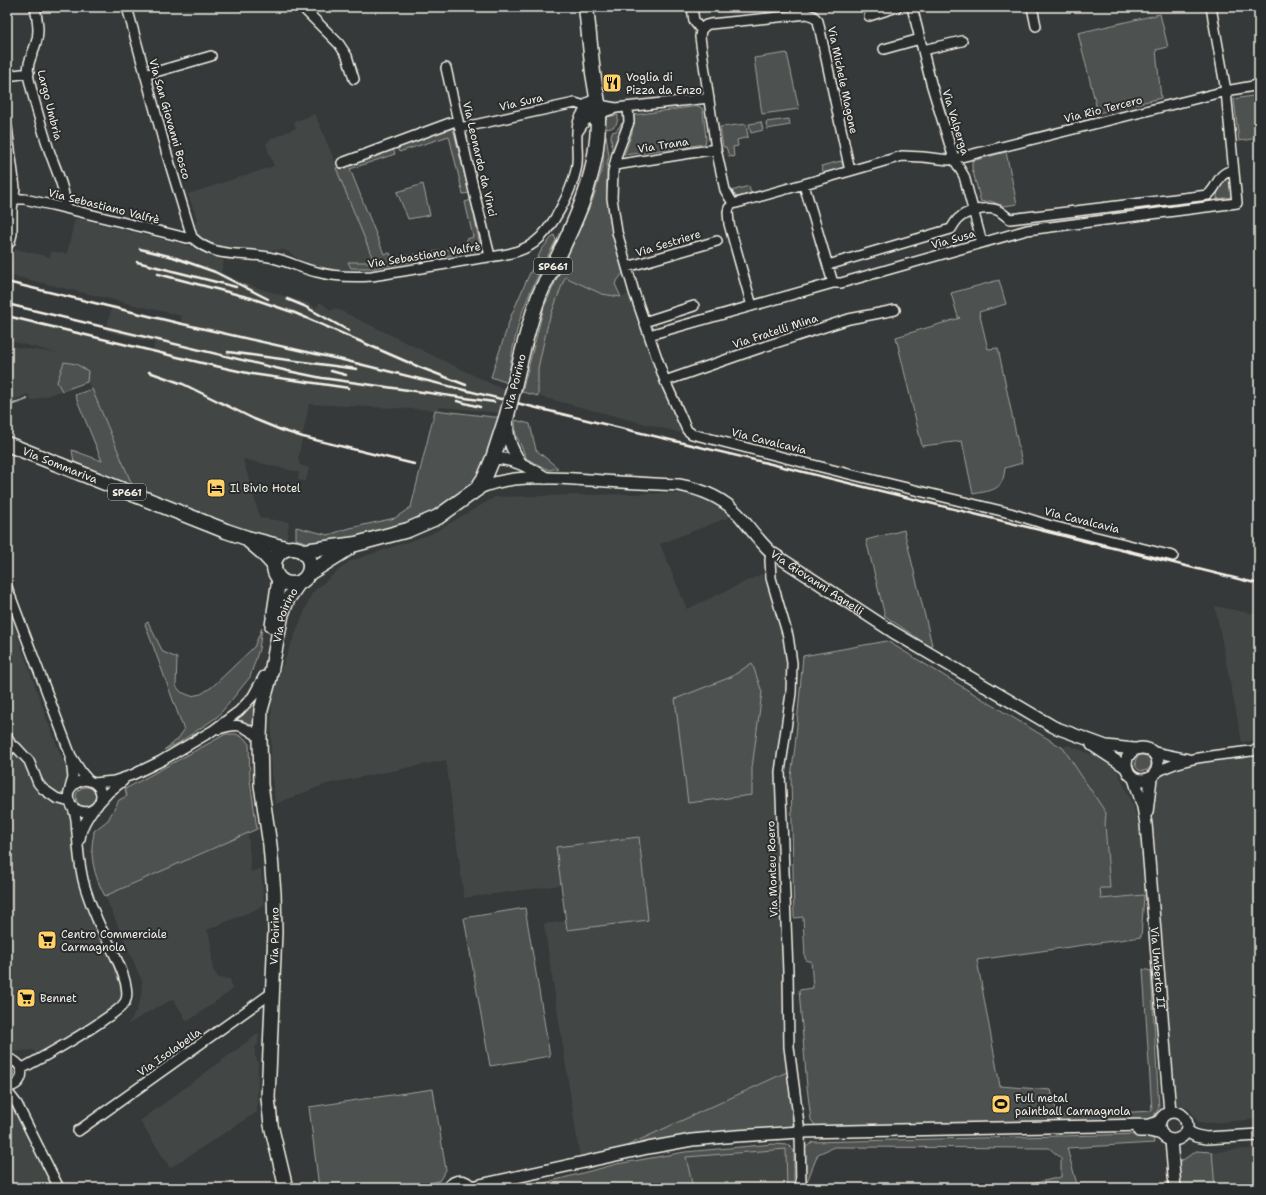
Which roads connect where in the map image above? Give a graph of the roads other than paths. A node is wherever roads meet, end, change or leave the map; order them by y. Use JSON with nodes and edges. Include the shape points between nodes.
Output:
{"nodes":[{"id":1,"x":35,"y":7,"type":"edge"},
{"id":2,"x":128,"y":7,"type":"edge"},
{"id":3,"x":302,"y":7,"type":"edge"},
{"id":4,"x":692,"y":7,"type":"edge"},
{"id":5,"x":897,"y":7,"type":"edge"},
{"id":6,"x":912,"y":7,"type":"edge"},
{"id":7,"x":1032,"y":7,"type":"edge"},
{"id":8,"x":1211,"y":7,"type":"edge"},
{"id":9,"x":588,"y":11,"type":"edge"},
{"id":10,"x":869,"y":16,"type":"dead end"},
{"id":11,"x":1036,"y":26,"type":"dead end"},
{"id":12,"x":701,"y":30,"type":"junction"},
{"id":13,"x":920,"y":39,"type":"junction"},
{"id":14,"x":962,"y":41,"type":"dead end"},
{"id":15,"x":884,"y":49,"type":"dead end"},
{"id":16,"x":923,"y":50,"type":"junction"},
{"id":17,"x":210,"y":56,"type":"dead end"},
{"id":18,"x":446,"y":68,"type":"dead end"},
{"id":19,"x":28,"y":73,"type":"junction"},
{"id":20,"x":145,"y":75,"type":"junction"},
{"id":21,"x":7,"y":76,"type":"edge"},
{"id":22,"x":354,"y":79,"type":"dead end"},
{"id":23,"x":1259,"y":85,"type":"edge"},
{"id":24,"x":1226,"y":91,"type":"junction"},
{"id":25,"x":710,"y":98,"type":"junction"},
{"id":26,"x":628,"y":107,"type":"junction"},
{"id":27,"x":595,"y":109,"type":"junction"},
{"id":28,"x":459,"y":124,"type":"junction"},
{"id":29,"x":7,"y":127,"type":"edge"},
{"id":30,"x":716,"y":149,"type":"junction"},
{"id":31,"x":954,"y":159,"type":"junction"},
{"id":32,"x":342,"y":163,"type":"dead end"},
{"id":33,"x":615,"y":165,"type":"junction"},
{"id":34,"x":1233,"y":170,"type":"junction"},
{"id":35,"x":850,"y":171,"type":"junction"},
{"id":36,"x":804,"y":184,"type":"junction"},
{"id":37,"x":11,"y":189,"type":"edge"},
{"id":38,"x":10,"y":202,"type":"edge"},
{"id":39,"x":730,"y":203,"type":"junction"},
{"id":40,"x":65,"y":208,"type":"junction"},
{"id":41,"x":974,"y":211,"type":"junction"},
{"id":42,"x":192,"y":236,"type":"junction"},
{"id":43,"x":717,"y":241,"type":"dead end"},
{"id":44,"x":982,"y":243,"type":"junction"},
{"id":45,"x":7,"y":245,"type":"edge"},
{"id":46,"x":490,"y":256,"type":"junction"},
{"id":47,"x":828,"y":265,"type":"junction"},
{"id":48,"x":627,"y":268,"type":"junction"},
{"id":49,"x":833,"y":282,"type":"junction"},
{"id":50,"x":694,"y":306,"type":"dead end"},
{"id":51,"x":752,"y":306,"type":"junction"},
{"id":52,"x":895,"y":310,"type":"dead end"},
{"id":53,"x":644,"y":322,"type":"junction"},
{"id":54,"x":649,"y":335,"type":"junction"},
{"id":55,"x":665,"y":381,"type":"junction"},
{"id":56,"x":507,"y":415,"type":"junction"},
{"id":57,"x":7,"y":444,"type":"edge"},
{"id":58,"x":492,"y":460,"type":"junction"},
{"id":59,"x":520,"y":462,"type":"junction"},
{"id":60,"x":546,"y":478,"type":"junction"},
{"id":61,"x":510,"y":480,"type":"junction"},
{"id":62,"x":477,"y":489,"type":"junction"},
{"id":63,"x":247,"y":538,"type":"junction"},
{"id":64,"x":356,"y":544,"type":"junction"},
{"id":65,"x":285,"y":548,"type":"junction"},
{"id":66,"x":304,"y":551,"type":"junction"},
{"id":67,"x":771,"y":552,"type":"junction"},
{"id":68,"x":1173,"y":556,"type":"dead end"},
{"id":69,"x":274,"y":565,"type":"junction"},
{"id":70,"x":304,"y":578,"type":"junction"},
{"id":71,"x":279,"y":579,"type":"junction"},
{"id":72,"x":7,"y":588,"type":"edge"},
{"id":73,"x":264,"y":676,"type":"junction"},
{"id":74,"x":264,"y":697,"type":"junction"},
{"id":75,"x":212,"y":731,"type":"junction"},
{"id":76,"x":7,"y":736,"type":"edge"},
{"id":77,"x":260,"y":738,"type":"junction"},
{"id":78,"x":1082,"y":738,"type":"junction"},
{"id":79,"x":1134,"y":749,"type":"junction"},
{"id":80,"x":1259,"y":750,"type":"edge"},
{"id":81,"x":8,"y":752,"type":"edge"},
{"id":82,"x":1154,"y":752,"type":"junction"},
{"id":83,"x":71,"y":756,"type":"junction"},
{"id":84,"x":1189,"y":759,"type":"junction"},
{"id":85,"x":1127,"y":768,"type":"junction"},
{"id":86,"x":132,"y":775,"type":"junction"},
{"id":87,"x":1154,"y":775,"type":"junction"},
{"id":88,"x":1134,"y":778,"type":"junction"},
{"id":89,"x":92,"y":782,"type":"junction"},
{"id":90,"x":70,"y":790,"type":"junction"},
{"id":91,"x":49,"y":793,"type":"junction"},
{"id":92,"x":99,"y":803,"type":"junction"},
{"id":93,"x":71,"y":804,"type":"junction"},
{"id":94,"x":92,"y":811,"type":"junction"},
{"id":95,"x":1146,"y":824,"type":"junction"},
{"id":96,"x":79,"y":854,"type":"junction"},
{"id":97,"x":273,"y":992,"type":"junction"},
{"id":98,"x":7,"y":1060,"type":"edge"},
{"id":99,"x":21,"y":1069,"type":"junction"},
{"id":100,"x":18,"y":1082,"type":"junction"},
{"id":101,"x":7,"y":1087,"type":"edge"},
{"id":102,"x":7,"y":1091,"type":"edge"},
{"id":103,"x":16,"y":1104,"type":"junction"},
{"id":104,"x":1170,"y":1112,"type":"junction"},
{"id":105,"x":1160,"y":1122,"type":"junction"},
{"id":106,"x":78,"y":1131,"type":"dead end"},
{"id":107,"x":1186,"y":1131,"type":"junction"},
{"id":108,"x":1259,"y":1135,"type":"edge"},
{"id":109,"x":800,"y":1136,"type":"junction"},
{"id":110,"x":1167,"y":1137,"type":"junction"},
{"id":111,"x":285,"y":1182,"type":"edge"},
{"id":112,"x":472,"y":1187,"type":"edge"},
{"id":113,"x":59,"y":1188,"type":"edge"},
{"id":114,"x":289,"y":1188,"type":"edge"},
{"id":115,"x":448,"y":1188,"type":"edge"},
{"id":116,"x":499,"y":1188,"type":"edge"},
{"id":117,"x":801,"y":1188,"type":"edge"},
{"id":118,"x":1174,"y":1188,"type":"edge"}],
"edges":[{"from":1,"to":19,"type":"street","name":"Largo Umbria","via":[[38,31]]},
{"from":2,"to":20,"type":"street","name":"Via San Giovanni Bosco"},
{"from":3,"to":22,"type":"street","via":[[339,44],[347,56]]},
{"from":4,"to":12,"type":"street","via":[[694,21]]},
{"from":5,"to":10,"type":"street"},
{"from":6,"to":13,"type":"street","name":"Via Valperga"},
{"from":7,"to":11,"type":"street"},
{"from":8,"to":24,"type":"street","name":"Via Susa"},
{"from":9,"to":27,"type":"main road","name":"Via Poirino","number":"SP661"},
{"from":12,"to":25,"type":"street"},
{"from":12,"to":35,"type":"street","name":"Via Michele Magone","via":[[710,24],[807,14],[813,16],[818,21]]},
{"from":13,"to":15,"type":"street"},
{"from":13,"to":16,"type":"street","name":"Via Valperga"},
{"from":14,"to":16,"type":"street"},
{"from":16,"to":31,"type":"street","name":"Via Valperga"},
{"from":17,"to":20,"type":"street"},
{"from":18,"to":28,"type":"street","name":"Via Leonardo da Vinci"},
{"from":19,"to":21,"type":"street"},
{"from":19,"to":40,"type":"street","name":"Largo Umbria","via":[[48,148],[64,193]]},
{"from":20,"to":42,"type":"street","name":"Via San Giovanni Bosco"},
{"from":23,"to":24,"type":"street","name":"Via Rio Tercero"},
{"from":24,"to":31,"type":"street","name":"Via Rio Tercero"},
{"from":24,"to":34,"type":"street","name":"Via Susa"},
{"from":25,"to":26,"type":"street"},
{"from":25,"to":30,"type":"street"},
{"from":26,"to":27,"type":"street"},
{"from":26,"to":33,"type":"street","name":"Via Cavalcavia","via":[[628,122]]},
{"from":27,"to":28,"type":"street","name":"Via Sura","via":[[575,103]]},
{"from":27,"to":46,"type":"street","name":"Via Sebastiano Valfrè","via":[[577,133],[574,177],[550,226],[533,243],[521,249]]},
{"from":27,"to":56,"type":"main road","name":"Via Poirino","number":"SP661","bridge":true,"via":[[594,163],[586,195],[539,296]]},
{"from":28,"to":32,"type":"street","name":"Via Sura"},
{"from":28,"to":46,"type":"street","name":"Via Leonardo da Vinci"},
{"from":29,"to":37,"type":"street"},
{"from":30,"to":33,"type":"street","name":"Via Trana"},
{"from":30,"to":39,"type":"street"},
{"from":31,"to":35,"type":"street","via":[[902,156]]},
{"from":31,"to":41,"type":"street","name":"Via Valperga","via":[[964,176]]},
{"from":33,"to":48,"type":"street","name":"Via Cavalcavia","via":[[612,198],[617,232]]},
{"from":34,"to":41,"type":"street","name":"Via Susa","via":[[1220,177],[1208,195],[1010,219],[997,210]]},
{"from":34,"to":44,"type":"street","name":"Via Susa","via":[[1237,203],[1027,230]]},
{"from":35,"to":36,"type":"street"},
{"from":36,"to":39,"type":"street"},
{"from":36,"to":47,"type":"street"},
{"from":37,"to":38,"type":"street"},
{"from":38,"to":40,"type":"street","name":"Via Sebastiano Valfrè","via":[[24,199]]},
{"from":38,"to":45,"type":"street","via":[[12,234]]},
{"from":39,"to":51,"type":"street","via":[[729,224]]},
{"from":40,"to":42,"type":"street","name":"Via Sebastiano Valfrè","via":[[187,238]]},
{"from":41,"to":44,"type":"street","name":"Via Valperga"},
{"from":41,"to":47,"type":"street","name":"Via Susa","via":[[962,216],[951,229]]},
{"from":42,"to":46,"type":"street","name":"Via Sebastiano Valfrè","via":[[199,244],[222,253],[273,258],[318,273],[358,277]]},
{"from":43,"to":48,"type":"street","name":"Via Sestriere"},
{"from":44,"to":49,"type":"street","name":"Via Susa","via":[[841,283]]},
{"from":47,"to":49,"type":"street"},
{"from":48,"to":53,"type":"street","name":"Via Cavalcavia"},
{"from":49,"to":51,"type":"street","name":"Via Susa"},
{"from":50,"to":53,"type":"street"},
{"from":51,"to":54,"type":"street","name":"Via Susa"},
{"from":52,"to":55,"type":"street","name":"Via Fratelli Mina","via":[[849,319]]},
{"from":53,"to":54,"type":"street","name":"Via Cavalcavia"},
{"from":54,"to":55,"type":"street","name":"Via Cavalcavia"},
{"from":55,"to":68,"type":"street","name":"Via Cavalcavia","via":[[687,430],[692,434],[1010,512],[1048,525]]},
{"from":56,"to":58,"type":"main road","name":"Via Poirino","number":"SP661"},
{"from":56,"to":59,"type":"street","via":[[508,437]]},
{"from":57,"to":63,"type":"main road","name":"Via Sommariva","number":"SP661"},
{"from":58,"to":59,"type":"street","via":[[507,458]]},
{"from":58,"to":61,"type":"street","via":[[492,471]]},
{"from":58,"to":62,"type":"main road","name":"Via Poirino","number":"SP661"},
{"from":59,"to":60,"type":"street"},
{"from":60,"to":61,"type":"street","name":"Via Giovanni Agnelli"},
{"from":60,"to":67,"type":"street","name":"Via Giovanni Agnelli","via":[[695,488],[716,497],[738,514],[759,542]]},
{"from":61,"to":62,"type":"street","name":"Via Giovanni Agnelli"},
{"from":62,"to":64,"type":"main road","name":"Via Poirino","number":"SP661","via":[[438,517],[408,530]]},
{"from":63,"to":65,"type":"main road","name":"Via Sommariva","number":"SP661"},
{"from":63,"to":69,"type":"main road","name":"Via Sommariva"},
{"from":64,"to":66,"type":"main road","name":"Via Poirino","number":"SP661"},
{"from":64,"to":70,"type":"main road","name":"Via Poirino","number":"SP661"},
{"from":65,"to":66,"type":"main road","name":"Via Poirino","number":"SP661","via":[[295,547]]},
{"from":65,"to":69,"type":"main road","via":[[277,555]]},
{"from":66,"to":70,"type":"main road","via":[[310,568]]},
{"from":67,"to":78,"type":"street","name":"Via Giovanni Agnelli","via":[[893,632],[1054,727]]},
{"from":67,"to":109,"type":"street","name":"Via Monteu Roero","via":[[771,578],[788,636],[792,663],[791,693],[780,772],[789,1047]]},
{"from":69,"to":71,"type":"main road","name":"Via Poirino"},
{"from":70,"to":71,"type":"main road","name":"Via Poirino","via":[[289,584]]},
{"from":70,"to":74,"type":"main road","name":"Via Poirino","via":[[288,599],[282,614]]},
{"from":71,"to":73,"type":"main road","name":"Via Poirino"},
{"from":72,"to":83,"type":"street"},
{"from":73,"to":74,"type":"main road","name":"Via Poirino"},
{"from":73,"to":75,"type":"street","via":[[253,696],[239,711]]},
{"from":74,"to":77,"type":"main road","name":"Via Poirino"},
{"from":75,"to":77,"type":"street","via":[[237,725],[243,726]]},
{"from":75,"to":86,"type":"street"},
{"from":76,"to":81,"type":"street","via":[[10,742]]},
{"from":77,"to":97,"type":"main road","name":"Via Poirino","via":[[261,784],[274,893]]},
{"from":78,"to":79,"type":"street","name":"Via Giovanni Agnelli","via":[[1106,746]]},
{"from":78,"to":85,"type":"street","name":"Via Giovanni Agnelli"},
{"from":79,"to":82,"type":"street","via":[[1147,748]]},
{"from":79,"to":85,"type":"street","via":[[1128,755]]},
{"from":80,"to":84,"type":"street"},
{"from":81,"to":91,"type":"street","via":[[16,747],[29,761],[38,783]]},
{"from":82,"to":84,"type":"street"},
{"from":82,"to":87,"type":"street","via":[[1159,763]]},
{"from":83,"to":89,"type":"street","via":[[82,773]]},
{"from":83,"to":90,"type":"street","via":[[73,778]]},
{"from":84,"to":87,"type":"street","via":[[1164,768]]},
{"from":85,"to":88,"type":"street"},
{"from":86,"to":89,"type":"street","via":[[114,781]]},
{"from":86,"to":92,"type":"street","via":[[112,789]]},
{"from":87,"to":88,"type":"street","via":[[1142,780]]},
{"from":87,"to":95,"type":"street","name":"Via Umberto II"},
{"from":88,"to":95,"type":"street","name":"Via Umberto II"},
{"from":89,"to":90,"type":"street","via":[[80,781]]},
{"from":89,"to":92,"type":"street","via":[[100,790]]},
{"from":90,"to":91,"type":"street"},
{"from":90,"to":93,"type":"street"},
{"from":91,"to":93,"type":"street"},
{"from":92,"to":94,"type":"street"},
{"from":93,"to":94,"type":"street","via":[[82,812]]},
{"from":93,"to":96,"type":"street","via":[[76,815]]},
{"from":94,"to":96,"type":"street","via":[[81,831]]},
{"from":95,"to":104,"type":"street","name":"Via Umberto II"},
{"from":96,"to":99,"type":"street","via":[[87,893],[122,974],[127,994],[125,1002],[74,1041]]},
{"from":97,"to":106,"type":"street","name":"Via Isolabella"},
{"from":97,"to":111,"type":"main road","name":"Via Poirino","via":[[268,1098],[271,1125]]},
{"from":98,"to":99,"type":"street","via":[[16,1062]]},
{"from":99,"to":100,"type":"street","via":[[21,1078]]},
{"from":100,"to":101,"type":"street"},
{"from":100,"to":103,"type":"street"},
{"from":102,"to":103,"type":"street"},
{"from":103,"to":113,"type":"street"},
{"from":104,"to":105,"type":"street"},
{"from":104,"to":107,"type":"street","via":[[1182,1114],[1186,1119]]},
{"from":105,"to":109,"type":"street","via":[[1149,1125]]},
{"from":105,"to":110,"type":"street","via":[[1160,1129]]},
{"from":107,"to":108,"type":"street","via":[[1206,1138]]},
{"from":107,"to":110,"type":"street","via":[[1178,1139]]},
{"from":109,"to":110,"type":"street","via":[[1149,1131]]},
{"from":109,"to":112,"type":"street","via":[[736,1136],[685,1142]]},
{"from":109,"to":116,"type":"street","via":[[646,1155]]},
{"from":109,"to":117,"type":"street","name":"Via Monteu Roero"},
{"from":110,"to":118,"type":"street"},
{"from":111,"to":114,"type":"main road","name":"Via Poirino"},
{"from":112,"to":115,"type":"street","via":[[461,1181],[452,1183]]}]}
